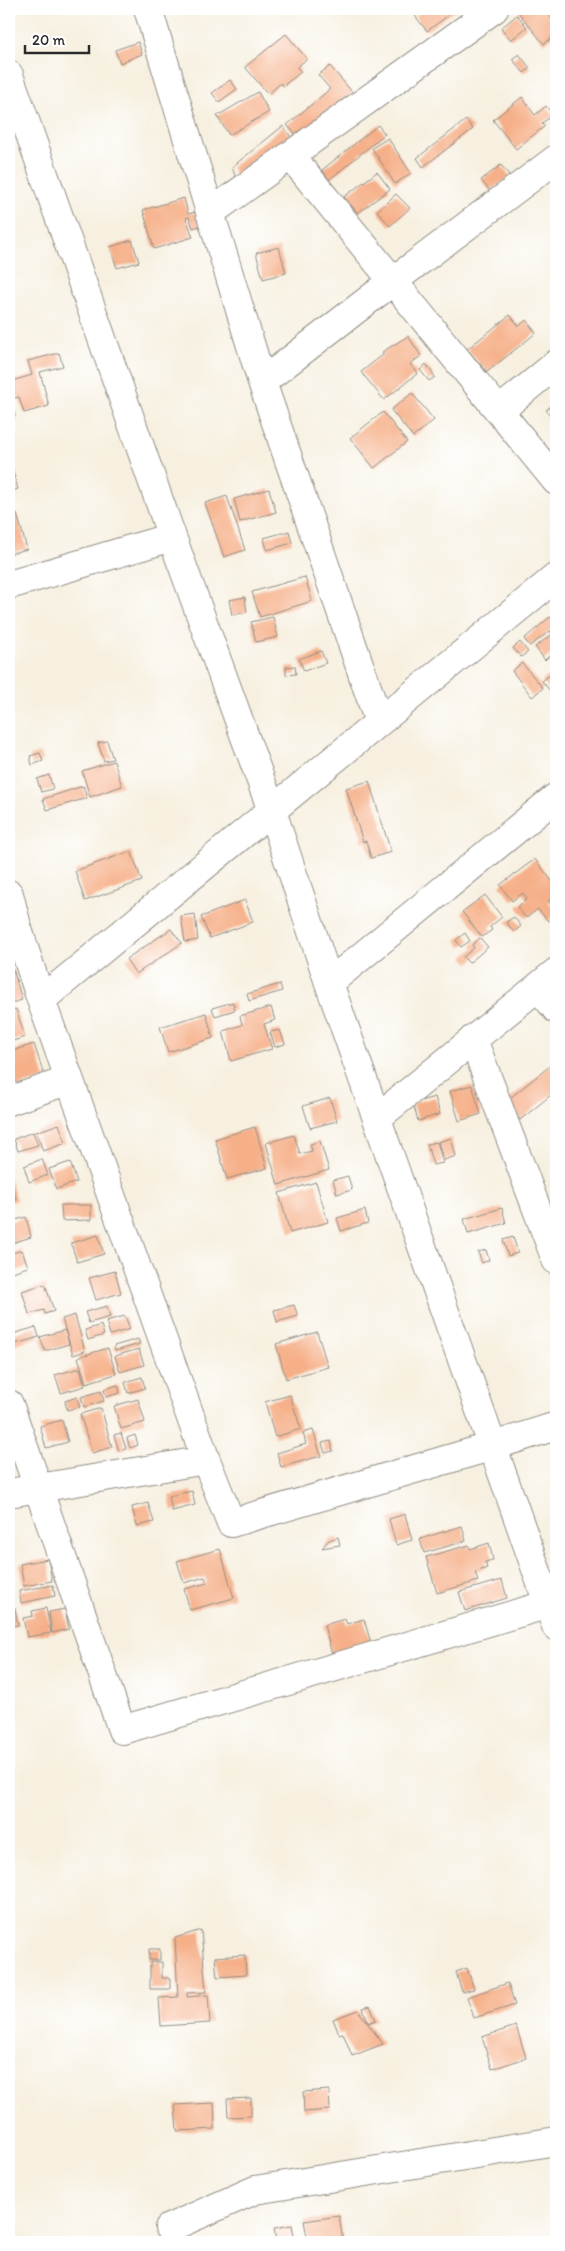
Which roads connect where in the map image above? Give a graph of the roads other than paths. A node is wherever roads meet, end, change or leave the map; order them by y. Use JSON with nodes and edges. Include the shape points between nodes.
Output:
{"nodes":[{"id":1,"x":148,"y":9,"type":"edge"},
{"id":2,"x":494,"y":9,"type":"edge"},
{"id":3,"x":9,"y":75,"type":"edge"},
{"id":4,"x":290,"y":156,"type":"junction"},
{"id":5,"x":556,"y":159,"type":"edge"},
{"id":6,"x":210,"y":213,"type":"junction"},
{"id":7,"x":393,"y":281,"type":"junction"},
{"id":8,"x":556,"y":364,"type":"edge"},
{"id":9,"x":262,"y":382,"type":"junction"},
{"id":10,"x":499,"y":411,"type":"junction"},
{"id":11,"x":556,"y":481,"type":"edge"},
{"id":12,"x":172,"y":537,"type":"junction"},
{"id":13,"x":556,"y":577,"type":"edge"},
{"id":14,"x":9,"y":585,"type":"edge"},
{"id":15,"x":379,"y":722,"type":"junction"},
{"id":16,"x":556,"y":797,"type":"edge"},
{"id":17,"x":272,"y":811,"type":"junction"},
{"id":18,"x":9,"y":894,"type":"edge"},
{"id":19,"x":13,"y":927,"type":"edge"},
{"id":20,"x":547,"y":979,"type":"edge"},
{"id":21,"x":329,"y":983,"type":"junction"},
{"id":22,"x":41,"y":1000,"type":"junction"},
{"id":23,"x":556,"y":1009,"type":"edge"},
{"id":24,"x":473,"y":1039,"type":"junction"},
{"id":25,"x":69,"y":1080,"type":"junction"},
{"id":26,"x":9,"y":1101,"type":"edge"},
{"id":27,"x":376,"y":1118,"type":"junction"},
{"id":28,"x":556,"y":1260,"type":"edge"},
{"id":29,"x":9,"y":1404,"type":"edge"},
{"id":30,"x":556,"y":1426,"type":"edge"},
{"id":31,"x":493,"y":1446,"type":"junction"},
{"id":32,"x":206,"y":1460,"type":"junction"},
{"id":33,"x":38,"y":1488,"type":"junction"},
{"id":34,"x":9,"y":1493,"type":"edge"},
{"id":35,"x":554,"y":1611,"type":"edge"},
{"id":36,"x":556,"y":2141,"type":"edge"},
{"id":37,"x":169,"y":2228,"type":"dead end"}],
"edges":[{"from":1,"to":6,"type":"street"},
{"from":2,"to":4,"type":"street"},
{"from":3,"to":12,"type":"street"},
{"from":4,"to":6,"type":"street"},
{"from":4,"to":7,"type":"street"},
{"from":5,"to":7,"type":"street"},
{"from":6,"to":9,"type":"street"},
{"from":7,"to":9,"type":"street"},
{"from":7,"to":10,"type":"street"},
{"from":8,"to":10,"type":"street"},
{"from":9,"to":15,"type":"street"},
{"from":10,"to":11,"type":"street"},
{"from":12,"to":14,"type":"street"},
{"from":12,"to":17,"type":"street"},
{"from":13,"to":15,"type":"street"},
{"from":15,"to":17,"type":"street"},
{"from":16,"to":21,"type":"street"},
{"from":17,"to":21,"type":"street"},
{"from":17,"to":22,"type":"street"},
{"from":18,"to":19,"type":"street"},
{"from":19,"to":22,"type":"street"},
{"from":20,"to":23,"type":"street"},
{"from":20,"to":24,"type":"street"},
{"from":21,"to":27,"type":"street"},
{"from":22,"to":25,"type":"street"},
{"from":24,"to":27,"type":"street"},
{"from":24,"to":28,"type":"street"},
{"from":25,"to":26,"type":"street"},
{"from":25,"to":32,"type":"street"},
{"from":27,"to":31,"type":"street"},
{"from":29,"to":33,"type":"street"},
{"from":30,"to":31,"type":"street"},
{"from":31,"to":32,"type":"street","via":[[231,1522]]},
{"from":31,"to":35,"type":"street"},
{"from":32,"to":33,"type":"street"},
{"from":33,"to":34,"type":"street"},
{"from":33,"to":35,"type":"street","via":[[122,1730]]},
{"from":36,"to":37,"type":"street","via":[[256,2190]]}]}
